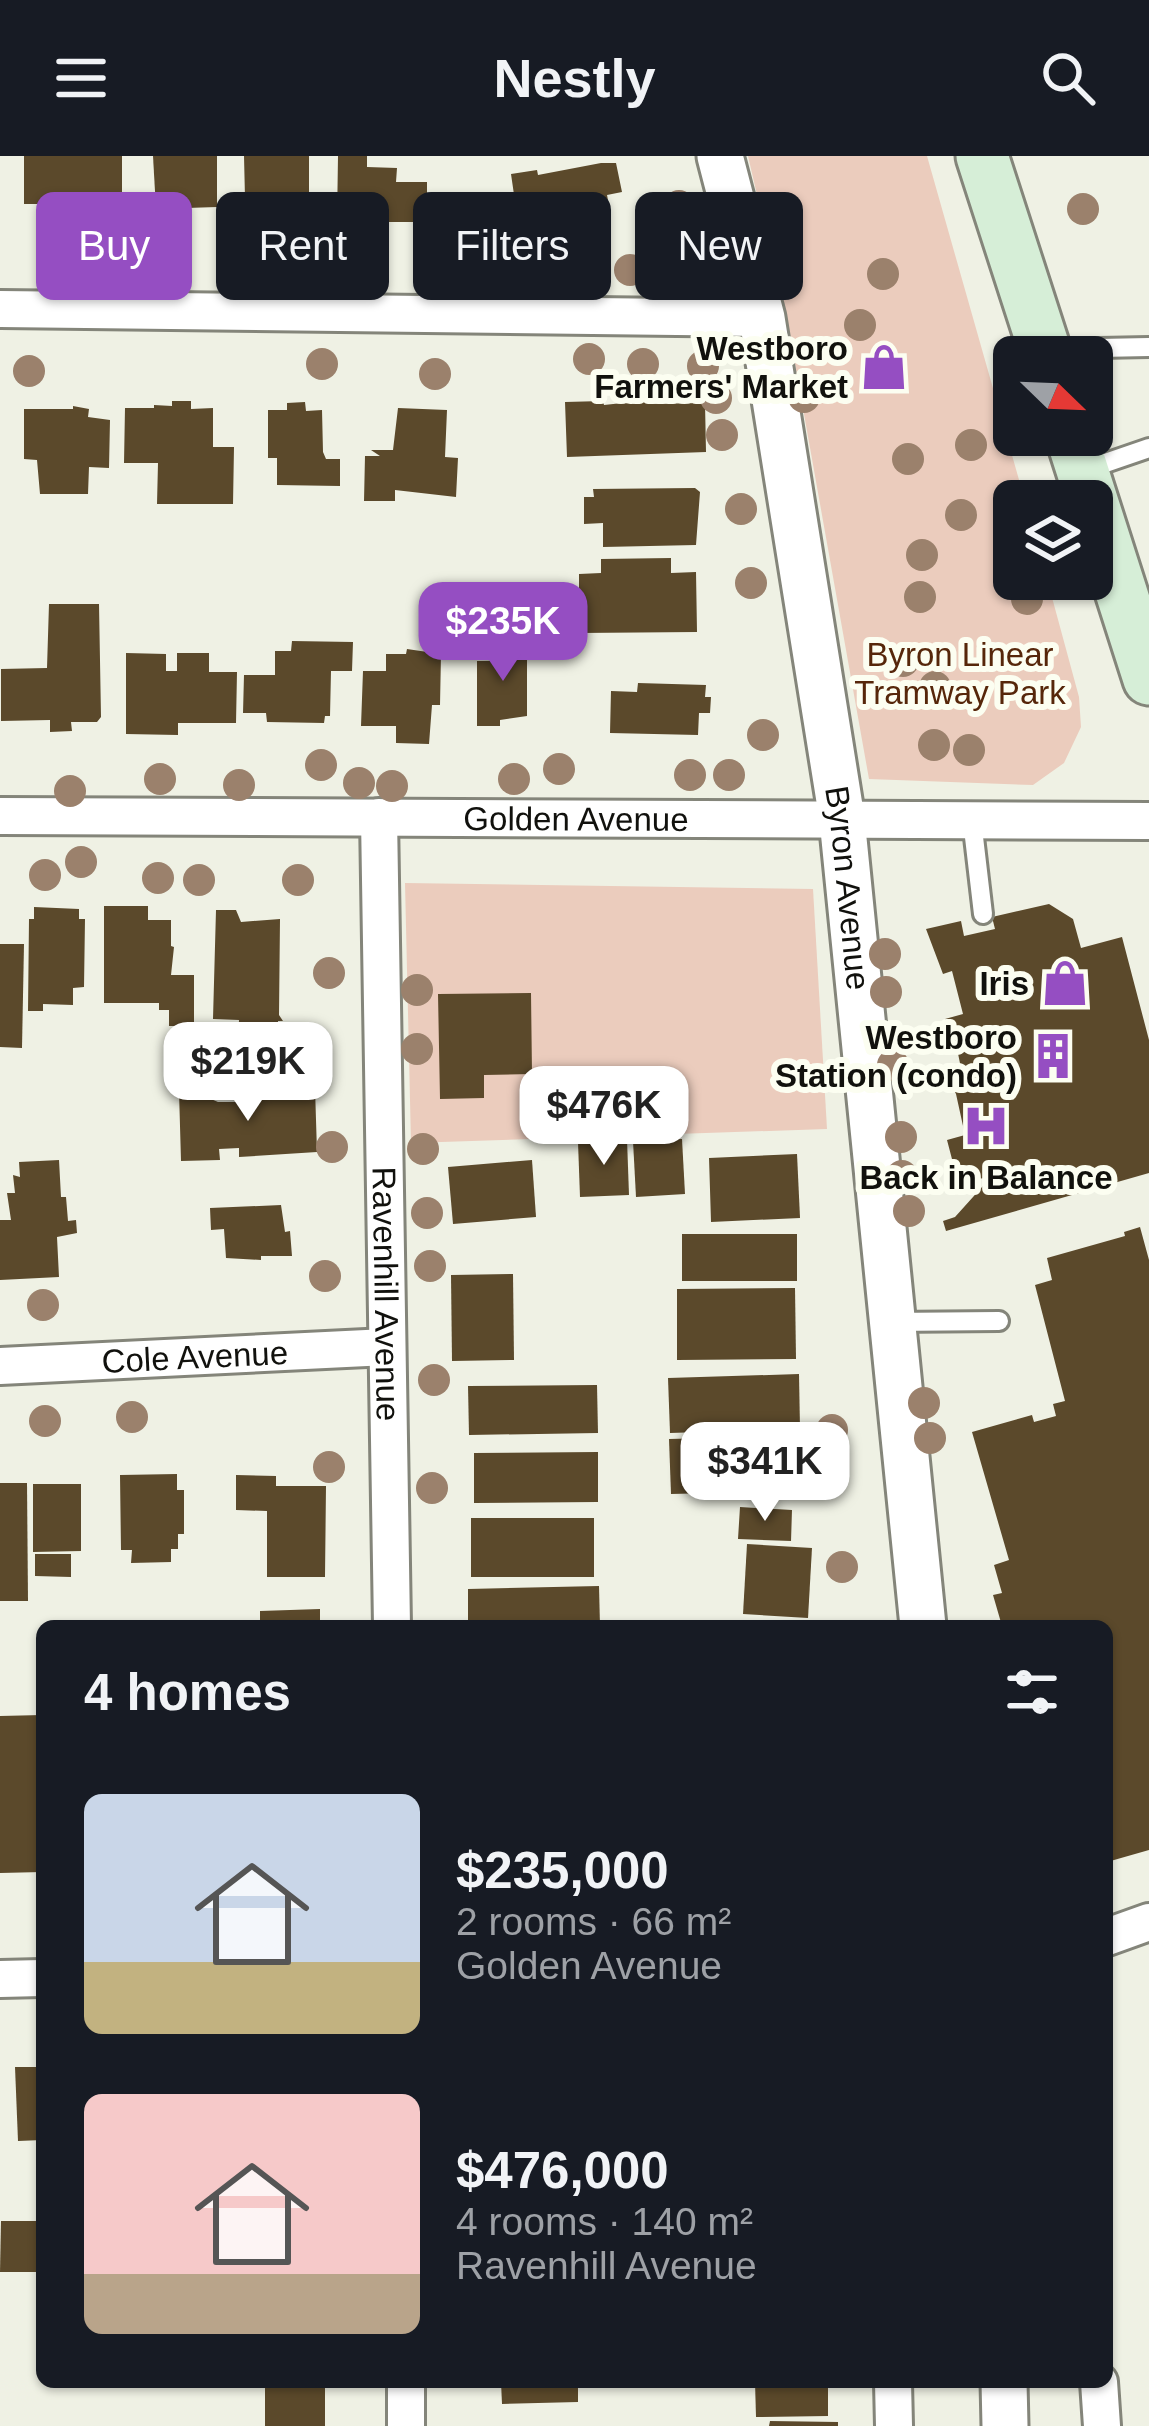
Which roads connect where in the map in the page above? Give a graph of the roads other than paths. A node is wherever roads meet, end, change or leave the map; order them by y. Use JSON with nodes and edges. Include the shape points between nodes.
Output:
{"nodes":[{"id":1,"x":720,"y":156,"type":"edge"},
{"id":2,"x":982,"y":156,"type":"edge"},
{"id":3,"x":0,"y":309,"type":"edge"},
{"id":4,"x":762,"y":318,"type":"junction"},
{"id":5,"x":1040,"y":336,"type":"edge"},
{"id":6,"x":1149,"y":347,"type":"edge"},
{"id":7,"x":1113,"y":349,"type":"edge"},
{"id":8,"x":1149,"y":448,"type":"edge"},
{"id":9,"x":1113,"y":450,"type":"edge"},
{"id":10,"x":1078,"y":456,"type":"edge"},
{"id":11,"x":1149,"y":679,"type":"edge"},
{"id":12,"x":0,"y":816,"type":"edge"},
{"id":13,"x":379,"y":818,"type":"junction"},
{"id":14,"x":842,"y":819,"type":"junction"},
{"id":15,"x":972,"y":820,"type":"junction"},
{"id":16,"x":1149,"y":821,"type":"edge"},
{"id":17,"x":983,"y":914,"type":"dead end"},
{"id":18,"x":999,"y":1321,"type":"dead end"},
{"id":19,"x":890,"y":1322,"type":"junction"},
{"id":20,"x":387,"y":1347,"type":"junction"},
{"id":21,"x":0,"y":1366,"type":"edge"},
{"id":22,"x":392,"y":1620,"type":"edge"},
{"id":23,"x":922,"y":1620,"type":"edge"},
{"id":24,"x":1149,"y":1922,"type":"edge"},
{"id":25,"x":1113,"y":1935,"type":"edge"},
{"id":26,"x":36,"y":1978,"type":"edge"},
{"id":27,"x":0,"y":1979,"type":"edge"},
{"id":28,"x":406,"y":2388,"type":"edge"},
{"id":29,"x":893,"y":2388,"type":"edge"},
{"id":30,"x":1004,"y":2388,"type":"edge"},
{"id":31,"x":1099,"y":2388,"type":"edge"},
{"id":32,"x":406,"y":2426,"type":"edge"},
{"id":33,"x":894,"y":2426,"type":"edge"},
{"id":34,"x":1005,"y":2426,"type":"edge"},
{"id":35,"x":1102,"y":2426,"type":"edge"}],
"edges":[{"from":1,"to":4,"type":"street","name":"Byron Avenue"},
{"from":2,"to":5,"type":"main road"},
{"from":3,"to":4,"type":"street"},
{"from":4,"to":14,"type":"street","name":"Byron Avenue"},
{"from":6,"to":7,"type":"lane"},
{"from":8,"to":9,"type":"lane"},
{"from":10,"to":11,"type":"main road"},
{"from":12,"to":13,"type":"street","name":"Golden Avenue"},
{"from":13,"to":14,"type":"street","name":"Golden Avenue"},
{"from":13,"to":20,"type":"street","name":"Ravenhill Avenue"},
{"from":14,"to":15,"type":"street","name":"Golden Avenue"},
{"from":14,"to":19,"type":"street","name":"Byron Avenue"},
{"from":15,"to":16,"type":"street","name":"Golden Avenue"},
{"from":15,"to":17,"type":"lane"},
{"from":18,"to":19,"type":"lane"},
{"from":19,"to":23,"type":"street","name":"Byron Avenue"},
{"from":20,"to":21,"type":"street","name":"Cole Avenue"},
{"from":20,"to":22,"type":"street","name":"Ravenhill Avenue"},
{"from":24,"to":25,"type":"street"},
{"from":26,"to":27,"type":"street"},
{"from":28,"to":32,"type":"street"},
{"from":29,"to":33,"type":"street"},
{"from":30,"to":34,"type":"street"},
{"from":31,"to":35,"type":"street"}]}
